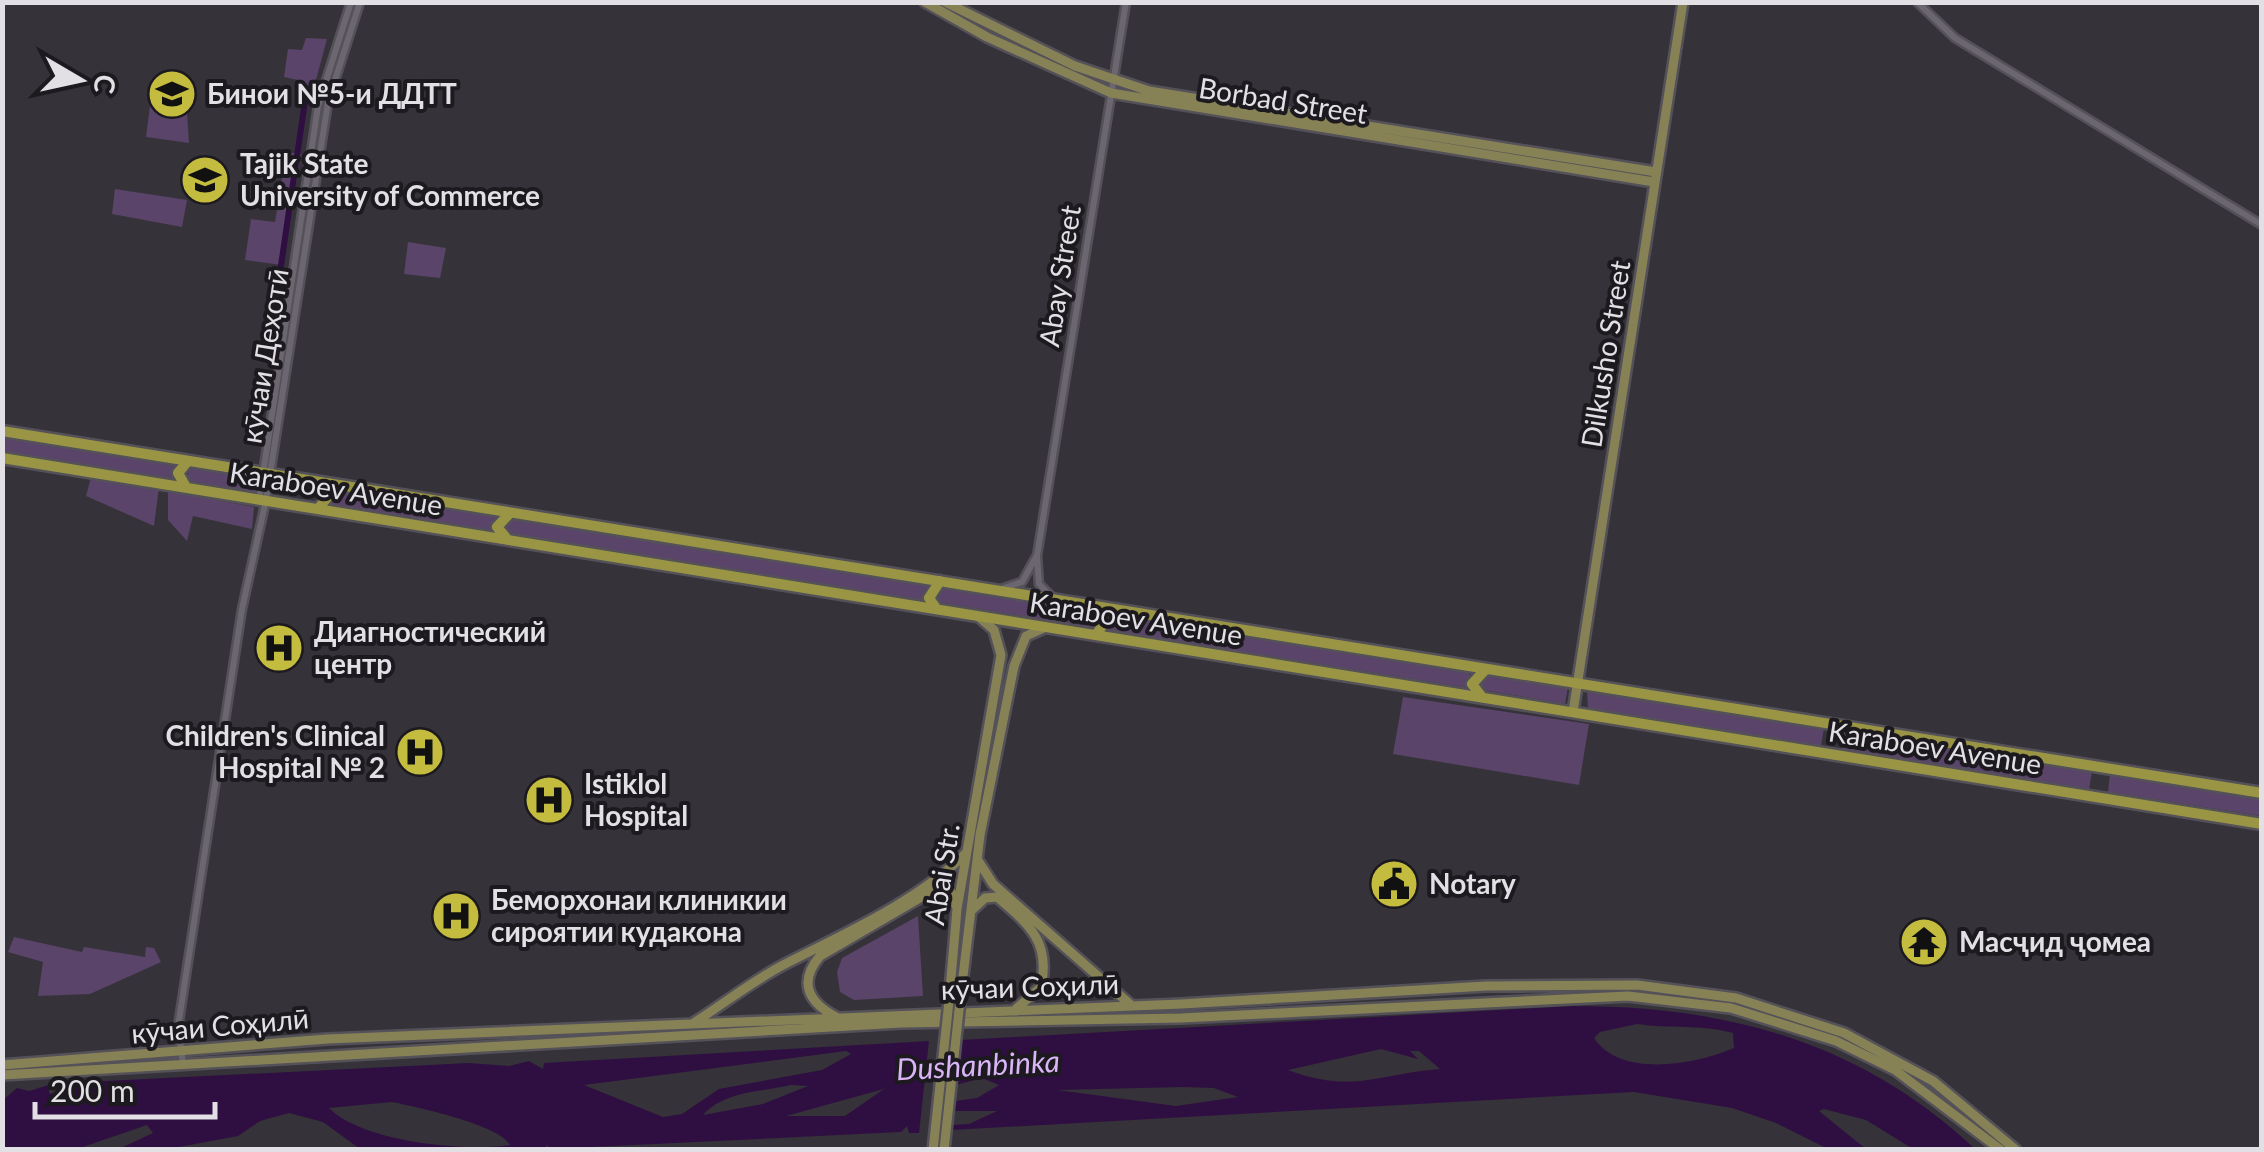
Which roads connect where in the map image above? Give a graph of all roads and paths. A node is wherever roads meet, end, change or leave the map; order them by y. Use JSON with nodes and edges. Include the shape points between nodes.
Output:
{"nodes":[{"id":1,"x":350,"y":2,"type":"edge"},
{"id":2,"x":360,"y":2,"type":"edge"},
{"id":3,"x":925,"y":2,"type":"edge"},
{"id":4,"x":945,"y":2,"type":"edge"},
{"id":5,"x":1126,"y":2,"type":"edge"},
{"id":6,"x":1683,"y":2,"type":"edge"},
{"id":7,"x":1917,"y":2,"type":"edge"},
{"id":8,"x":1112,"y":87,"type":"junction"},
{"id":9,"x":1655,"y":177,"type":"junction"},
{"id":10,"x":2262,"y":225,"type":"edge"},
{"id":11,"x":2,"y":432,"type":"edge"},
{"id":12,"x":2,"y":458,"type":"edge"},
{"id":13,"x":188,"y":461,"type":"junction"},
{"id":14,"x":266,"y":474,"type":"junction"},
{"id":15,"x":319,"y":482,"type":"junction"},
{"id":16,"x":187,"y":488,"type":"junction"},
{"id":17,"x":262,"y":502,"type":"junction"},
{"id":18,"x":319,"y":508,"type":"junction"},
{"id":19,"x":510,"y":513,"type":"junction"},
{"id":20,"x":508,"y":540,"type":"junction"},
{"id":21,"x":1036,"y":556,"type":"junction"},
{"id":22,"x":940,"y":582,"type":"junction"},
{"id":23,"x":996,"y":590,"type":"junction"},
{"id":24,"x":1056,"y":600,"type":"junction"},
{"id":25,"x":1099,"y":607,"type":"junction"},
{"id":26,"x":938,"y":610,"type":"junction"},
{"id":27,"x":977,"y":616,"type":"junction"},
{"id":28,"x":1048,"y":627,"type":"junction"},
{"id":29,"x":1096,"y":635,"type":"junction"},
{"id":30,"x":1487,"y":669,"type":"junction"},
{"id":31,"x":1577,"y":684,"type":"junction"},
{"id":32,"x":1483,"y":698,"type":"junction"},
{"id":33,"x":1573,"y":712,"type":"junction"},
{"id":34,"x":2262,"y":793,"type":"edge"},
{"id":35,"x":2262,"y":824,"type":"edge"},
{"id":36,"x":973,"y":854,"type":"junction"},
{"id":37,"x":958,"y":910,"type":"junction"},
{"id":38,"x":970,"y":913,"type":"junction"},
{"id":39,"x":1358,"y":992,"type":"junction"},
{"id":40,"x":1325,"y":995,"type":"junction"},
{"id":41,"x":954,"y":1001,"type":"junction"},
{"id":42,"x":1132,"y":1006,"type":"junction"},
{"id":43,"x":1359,"y":1007,"type":"junction"},
{"id":44,"x":1015,"y":1010,"type":"junction"},
{"id":45,"x":1326,"y":1010,"type":"junction"},
{"id":46,"x":838,"y":1018,"type":"junction"},
{"id":47,"x":691,"y":1025,"type":"junction"},
{"id":48,"x":302,"y":1040,"type":"junction"},
{"id":49,"x":304,"y":1056,"type":"junction"},
{"id":50,"x":181,"y":1058,"type":"junction"},
{"id":51,"x":2,"y":1066,"type":"edge"},
{"id":52,"x":2,"y":1075,"type":"edge"},
{"id":53,"x":933,"y":1150,"type":"edge"},
{"id":54,"x":944,"y":1150,"type":"edge"},
{"id":55,"x":2001,"y":1150,"type":"edge"},
{"id":56,"x":2016,"y":1150,"type":"edge"}],
"edges":[{"from":1,"to":14,"type":"street","name":"кӯчаи Деҳотӣ","via":[[318,106]]},
{"from":2,"to":14,"type":"street","name":"кӯчаи Деҳотӣ","via":[[328,102]]},
{"from":3,"to":8,"type":"main road","name":"Borbad Street","via":[[986,37]]},
{"from":4,"to":8,"type":"main road","name":"Borbad Street"},
{"from":5,"to":8,"type":"street","name":"Abay Street"},
{"from":6,"to":9,"type":"main road","name":"Dilkusho Street"},
{"from":7,"to":10,"type":"street","via":[[1955,38]]},
{"from":8,"to":9,"type":"main road","name":"Borbad Street"},
{"from":8,"to":21,"type":"street","name":"Abay Street"},
{"from":9,"to":31,"type":"main road","name":"Dilkusho Street"},
{"from":11,"to":13,"type":"highway","name":"Karaboev Avenue"},
{"from":12,"to":16,"type":"highway","name":"Karaboev Avenue"},
{"from":13,"to":14,"type":"highway","name":"Karaboev Avenue"},
{"from":13,"to":16,"type":"highway","via":[[178,474]]},
{"from":14,"to":15,"type":"highway","name":"Karaboev Avenue"},
{"from":14,"to":17,"type":"street","name":"кӯчаи Деҳотӣ"},
{"from":15,"to":18,"type":"highway","via":[[329,496]]},
{"from":15,"to":19,"type":"highway","name":"Karaboev Avenue"},
{"from":16,"to":17,"type":"highway","name":"Karaboev Avenue"},
{"from":17,"to":18,"type":"highway","name":"Karaboev Avenue"},
{"from":17,"to":50,"type":"street","name":"кӯчаи Деҳотӣ","via":[[179,1016]]},
{"from":18,"to":20,"type":"highway","name":"Karaboev Avenue"},
{"from":19,"to":20,"type":"highway","via":[[497,527]]},
{"from":19,"to":22,"type":"highway","name":"Karaboev Avenue"},
{"from":20,"to":26,"type":"highway","name":"Karaboev Avenue"},
{"from":21,"to":23,"type":"street","via":[[1022,582]]},
{"from":21,"to":24,"type":"street","via":[[1039,584]]},
{"from":22,"to":23,"type":"highway","name":"Karaboev Avenue"},
{"from":22,"to":26,"type":"highway","via":[[929,598]]},
{"from":23,"to":24,"type":"highway","name":"Karaboev Avenue"},
{"from":24,"to":25,"type":"highway","name":"Karaboev Avenue"},
{"from":25,"to":29,"type":"highway","via":[[1106,620]]},
{"from":25,"to":30,"type":"highway","name":"Karaboev Avenue"},
{"from":26,"to":27,"type":"highway","name":"Karaboev Avenue"},
{"from":27,"to":28,"type":"highway","name":"Karaboev Avenue"},
{"from":27,"to":36,"type":"main road","name":"Abai Str.","via":[[994,630],[1001,655]]},
{"from":28,"to":29,"type":"highway","name":"Karaboev Avenue"},
{"from":28,"to":36,"type":"main road","name":"Abai Str.","via":[[1019,646]]},
{"from":29,"to":32,"type":"highway","name":"Karaboev Avenue"},
{"from":30,"to":31,"type":"highway","name":"Karaboev Avenue"},
{"from":30,"to":32,"type":"highway","via":[[1472,684]]},
{"from":31,"to":33,"type":"main road","name":"Dilkusho Street"},
{"from":31,"to":34,"type":"highway","name":"Karaboev Avenue"},
{"from":32,"to":33,"type":"highway","name":"Karaboev Avenue"},
{"from":33,"to":35,"type":"highway","name":"Karaboev Avenue"},
{"from":36,"to":37,"type":"main road","name":"Abai Str."},
{"from":36,"to":38,"type":"main road","name":"Abai Str."},
{"from":36,"to":42,"type":"main road","via":[[993,884]]},
{"from":36,"to":47,"type":"main road"},
{"from":37,"to":41,"type":"main road","name":"Abai Str."},
{"from":37,"to":46,"type":"main road","via":[[951,892],[935,888],[820,956],[810,968],[809,994]]},
{"from":38,"to":41,"type":"main road","name":"Abai Str."},
{"from":38,"to":44,"type":"main road","via":[[985,898],[998,896],[1038,935],[1045,955],[1041,987]]},
{"from":39,"to":40,"type":"main road","name":"кӯчаи Соҳилӣ"},
{"from":39,"to":43,"type":"main road","via":[[1353,997]]},
{"from":39,"to":56,"type":"main road","name":"кӯчаи Соҳилӣ","via":[[1638,985],[1736,998],[1811,1020],[1902,1061],[1972,1108]]},
{"from":40,"to":42,"type":"main road","name":"кӯчаи Соҳилӣ"},
{"from":40,"to":45,"type":"main road"},
{"from":41,"to":53,"type":"main road","name":"Abai Str.","bridge":true},
{"from":41,"to":54,"type":"main road","name":"Abai Str.","bridge":true},
{"from":42,"to":44,"type":"main road","name":"кӯчаи Соҳилӣ"},
{"from":43,"to":45,"type":"main road"},
{"from":43,"to":55,"type":"main road","via":[[1628,996],[1731,1008],[1791,1024],[1895,1070]]},
{"from":44,"to":46,"type":"main road","name":"кӯчаи Соҳилӣ"},
{"from":45,"to":49,"type":"main road","via":[[901,1022]]},
{"from":46,"to":47,"type":"main road","name":"кӯчаи Соҳилӣ"},
{"from":47,"to":48,"type":"main road","name":"кӯчаи Соҳилӣ"},
{"from":48,"to":49,"type":"main road"},
{"from":48,"to":50,"type":"main road","name":"кӯчаи Соҳилӣ"},
{"from":49,"to":50,"type":"main road"},
{"from":50,"to":51,"type":"main road","name":"кӯчаи Соҳилӣ"},
{"from":50,"to":52,"type":"main road"}]}
